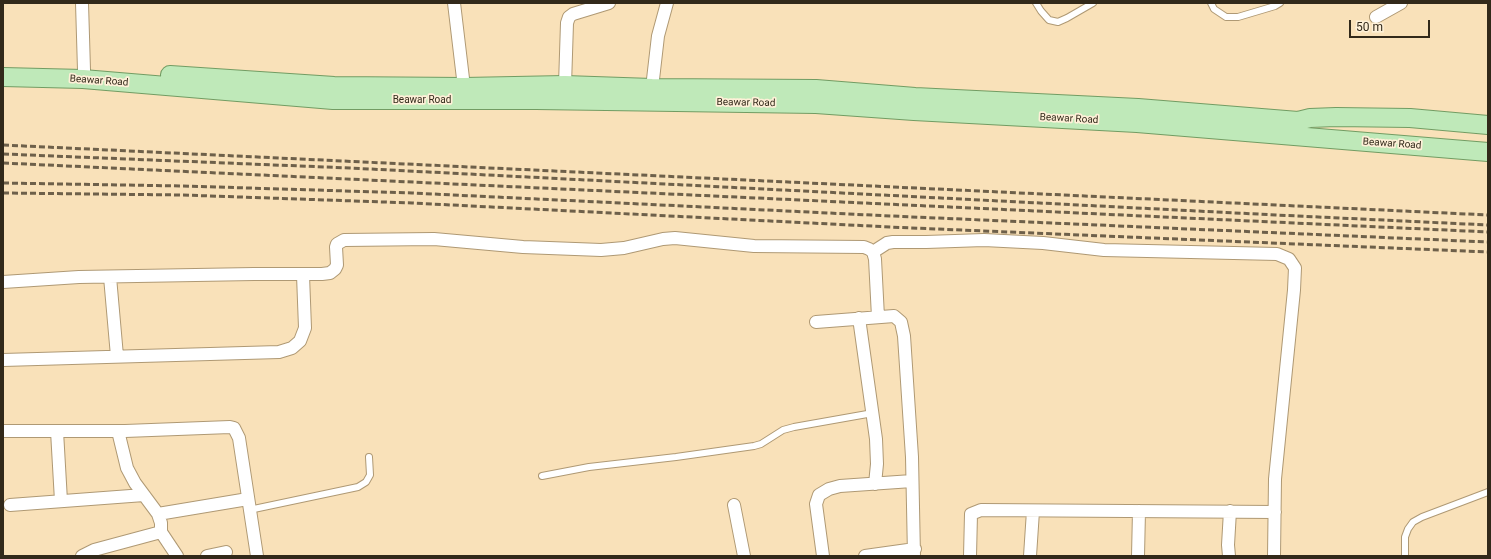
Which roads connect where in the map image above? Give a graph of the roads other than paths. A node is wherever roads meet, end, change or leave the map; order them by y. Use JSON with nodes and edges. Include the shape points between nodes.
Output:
{"nodes":[{"id":1,"x":82,"y":3,"type":"edge"},
{"id":2,"x":454,"y":3,"type":"edge"},
{"id":3,"x":609,"y":3,"type":"edge"},
{"id":4,"x":667,"y":3,"type":"edge"},
{"id":5,"x":1036,"y":3,"type":"edge"},
{"id":6,"x":1093,"y":3,"type":"edge"},
{"id":7,"x":1211,"y":3,"type":"edge"},
{"id":8,"x":1280,"y":3,"type":"edge"},
{"id":9,"x":1401,"y":3,"type":"edge"},
{"id":10,"x":1376,"y":17,"type":"dead end"},
{"id":11,"x":3,"y":68,"type":"edge"},
{"id":12,"x":83,"y":75,"type":"junction"},
{"id":13,"x":3,"y":77,"type":"edge"},
{"id":14,"x":565,"y":85,"type":"junction"},
{"id":15,"x":464,"y":87,"type":"junction"},
{"id":16,"x":652,"y":88,"type":"junction"},
{"id":17,"x":1488,"y":125,"type":"edge"},
{"id":18,"x":1488,"y":152,"type":"edge"},
{"id":19,"x":873,"y":252,"type":"junction"},
{"id":20,"x":303,"y":275,"type":"junction"},
{"id":21,"x":110,"y":277,"type":"junction"},
{"id":22,"x":3,"y":282,"type":"edge"},
{"id":23,"x":878,"y":317,"type":"junction"},
{"id":24,"x":859,"y":318,"type":"junction"},
{"id":25,"x":816,"y":322,"type":"dead end"},
{"id":26,"x":117,"y":356,"type":"junction"},
{"id":27,"x":3,"y":360,"type":"edge"},
{"id":28,"x":873,"y":413,"type":"junction"},
{"id":29,"x":3,"y":430,"type":"edge"},
{"id":30,"x":57,"y":431,"type":"junction"},
{"id":31,"x":118,"y":431,"type":"junction"},
{"id":32,"x":369,"y":458,"type":"dead end"},
{"id":33,"x":542,"y":476,"type":"dead end"},
{"id":34,"x":912,"y":481,"type":"junction"},
{"id":35,"x":875,"y":484,"type":"junction"},
{"id":36,"x":1488,"y":492,"type":"edge"},
{"id":37,"x":144,"y":495,"type":"junction"},
{"id":38,"x":61,"y":501,"type":"junction"},
{"id":39,"x":249,"y":504,"type":"junction"},
{"id":40,"x":10,"y":505,"type":"dead end"},
{"id":41,"x":734,"y":505,"type":"dead end"},
{"id":42,"x":1033,"y":510,"type":"junction"},
{"id":43,"x":1139,"y":511,"type":"junction"},
{"id":44,"x":1230,"y":511,"type":"junction"},
{"id":45,"x":1274,"y":512,"type":"junction"},
{"id":46,"x":158,"y":514,"type":"junction"},
{"id":47,"x":161,"y":532,"type":"junction"},
{"id":48,"x":226,"y":552,"type":"dead end"},
{"id":49,"x":914,"y":553,"type":"edge"},
{"id":50,"x":82,"y":556,"type":"edge"},
{"id":51,"x":176,"y":556,"type":"edge"},
{"id":52,"x":207,"y":556,"type":"edge"},
{"id":53,"x":257,"y":556,"type":"edge"},
{"id":54,"x":744,"y":556,"type":"edge"},
{"id":55,"x":823,"y":556,"type":"edge"},
{"id":56,"x":865,"y":556,"type":"edge"},
{"id":57,"x":970,"y":556,"type":"edge"},
{"id":58,"x":1030,"y":556,"type":"edge"},
{"id":59,"x":1138,"y":556,"type":"edge"},
{"id":60,"x":1229,"y":556,"type":"edge"},
{"id":61,"x":1274,"y":556,"type":"edge"},
{"id":62,"x":1405,"y":556,"type":"edge"}],
"edges":[{"from":1,"to":12,"type":"street"},
{"from":2,"to":15,"type":"street"},
{"from":3,"to":14,"type":"street","via":[[569,17]]},
{"from":4,"to":16,"type":"street","via":[[658,36]]},
{"from":5,"to":6,"type":"lane","via":[[1049,20],[1058,22]]},
{"from":7,"to":8,"type":"lane","via":[[1214,9],[1226,17],[1238,17]]},
{"from":9,"to":10,"type":"street"},
{"from":11,"to":12,"type":"main road","name":"Beawar Road"},
{"from":12,"to":13,"type":"main road","name":"Beawar Road"},
{"from":12,"to":15,"type":"main road","name":"Beawar Road","via":[[260,80],[334,86]]},
{"from":12,"to":18,"type":"main road","name":"Beawar Road","via":[[333,100],[816,104],[1137,123]]},
{"from":14,"to":15,"type":"main road","name":"Beawar Road"},
{"from":14,"to":16,"type":"main road","name":"Beawar Road"},
{"from":16,"to":17,"type":"main road","name":"Beawar Road","via":[[816,89],[915,97],[1138,108],[1298,121],[1336,117],[1410,118]]},
{"from":19,"to":20,"type":"street","via":[[864,248],[754,246],[675,238],[601,250],[523,247],[434,239],[344,240],[337,244],[337,265],[333,271]]},
{"from":19,"to":23,"type":"street"},
{"from":19,"to":45,"type":"street","via":[[893,242],[984,240],[1104,250],[1277,254],[1289,258],[1295,268],[1294,290]]},
{"from":20,"to":21,"type":"street"},
{"from":20,"to":26,"type":"street","via":[[305,328],[300,342],[292,348],[279,352]]},
{"from":21,"to":22,"type":"street"},
{"from":21,"to":26,"type":"street"},
{"from":23,"to":24,"type":"street"},
{"from":23,"to":34,"type":"street","via":[[894,316],[903,327]]},
{"from":24,"to":25,"type":"street"},
{"from":24,"to":28,"type":"street"},
{"from":26,"to":27,"type":"street"},
{"from":28,"to":33,"type":"lane","via":[[783,430],[754,446],[589,467]]},
{"from":28,"to":35,"type":"street","via":[[877,464]]},
{"from":29,"to":30,"type":"street"},
{"from":30,"to":31,"type":"street"},
{"from":30,"to":38,"type":"street"},
{"from":31,"to":37,"type":"street","via":[[127,468]]},
{"from":31,"to":39,"type":"street","via":[[234,428],[239,438]]},
{"from":32,"to":39,"type":"lane","via":[[370,475],[366,482],[358,487]]},
{"from":34,"to":35,"type":"street"},
{"from":34,"to":49,"type":"street"},
{"from":35,"to":55,"type":"street","via":[[840,486],[819,494],[816,504]]},
{"from":36,"to":62,"type":"lane","via":[[1413,522],[1405,537]]},
{"from":37,"to":38,"type":"street"},
{"from":37,"to":46,"type":"street"},
{"from":38,"to":40,"type":"street"},
{"from":39,"to":46,"type":"street"},
{"from":39,"to":53,"type":"street"},
{"from":41,"to":54,"type":"street"},
{"from":42,"to":43,"type":"street"},
{"from":42,"to":57,"type":"street","via":[[981,510],[971,514]]},
{"from":42,"to":58,"type":"street"},
{"from":43,"to":44,"type":"street"},
{"from":43,"to":59,"type":"street"},
{"from":44,"to":45,"type":"street"},
{"from":44,"to":60,"type":"street"},
{"from":45,"to":61,"type":"street"},
{"from":46,"to":47,"type":"street"},
{"from":47,"to":50,"type":"street","via":[[94,550]]},
{"from":47,"to":51,"type":"street"},
{"from":48,"to":52,"type":"street"},
{"from":49,"to":56,"type":"street"}]}
